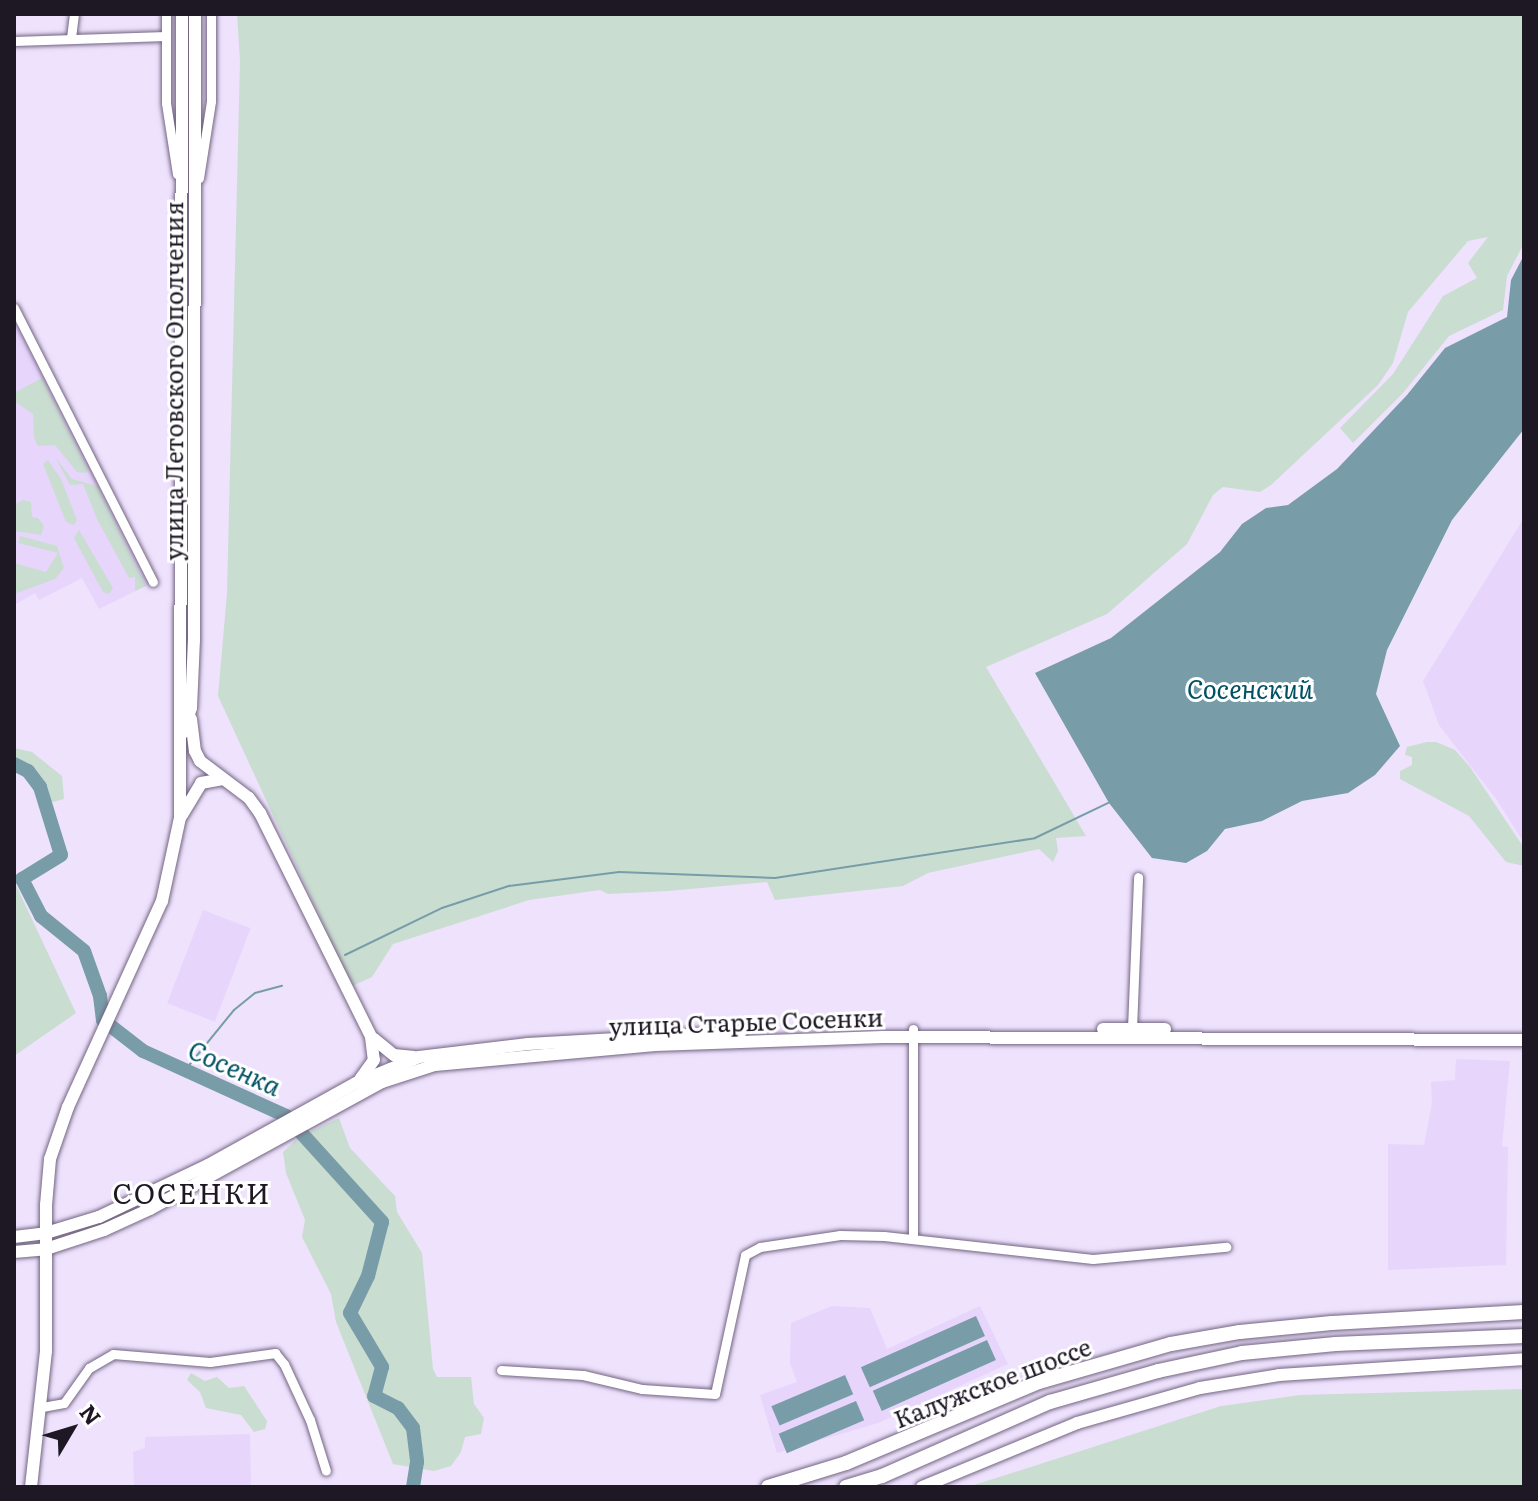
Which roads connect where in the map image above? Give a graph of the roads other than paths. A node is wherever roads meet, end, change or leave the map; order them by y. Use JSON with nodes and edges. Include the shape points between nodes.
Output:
{"nodes":[{"id":1,"x":74,"y":14,"type":"edge"},
{"id":2,"x":166,"y":14,"type":"edge"},
{"id":3,"x":182,"y":14,"type":"edge"},
{"id":4,"x":195,"y":14,"type":"edge"},
{"id":5,"x":211,"y":14,"type":"edge"},
{"id":6,"x":166,"y":36,"type":"junction"},
{"id":7,"x":71,"y":38,"type":"junction"},
{"id":8,"x":14,"y":41,"type":"edge"},
{"id":9,"x":211,"y":101,"type":"junction"},
{"id":10,"x":166,"y":103,"type":"junction"},
{"id":11,"x":188,"y":113,"type":"junction"},
{"id":12,"x":196,"y":192,"type":"junction"},
{"id":13,"x":183,"y":211,"type":"junction"},
{"id":14,"x":14,"y":308,"type":"edge"},
{"id":15,"x":153,"y":582,"type":"dead end"},
{"id":16,"x":191,"y":708,"type":"junction"},
{"id":17,"x":180,"y":746,"type":"junction"},
{"id":18,"x":223,"y":779,"type":"junction"},
{"id":19,"x":180,"y":818,"type":"junction"},
{"id":20,"x":1138,"y":877,"type":"dead end"},
{"id":21,"x":1132,"y":1029,"type":"junction"},
{"id":22,"x":913,"y":1033,"type":"junction"},
{"id":23,"x":1524,"y":1033,"type":"edge"},
{"id":24,"x":371,"y":1037,"type":"junction"},
{"id":25,"x":1524,"y":1040,"type":"edge"},
{"id":26,"x":419,"y":1057,"type":"junction"},
{"id":27,"x":356,"y":1083,"type":"junction"},
{"id":28,"x":314,"y":1113,"type":"junction"},
{"id":29,"x":258,"y":1144,"type":"junction"},
{"id":30,"x":46,"y":1233,"type":"junction"},
{"id":31,"x":14,"y":1237,"type":"edge"},
{"id":32,"x":913,"y":1238,"type":"junction"},
{"id":33,"x":1226,"y":1247,"type":"dead end"},
{"id":34,"x":46,"y":1249,"type":"junction"},
{"id":35,"x":14,"y":1252,"type":"edge"},
{"id":36,"x":1524,"y":1312,"type":"edge"},
{"id":37,"x":1524,"y":1336,"type":"edge"},
{"id":38,"x":1524,"y":1359,"type":"edge"},
{"id":39,"x":501,"y":1370,"type":"dead end"},
{"id":40,"x":42,"y":1407,"type":"junction"},
{"id":41,"x":326,"y":1471,"type":"dead end"},
{"id":42,"x":31,"y":1487,"type":"edge"},
{"id":43,"x":768,"y":1487,"type":"edge"},
{"id":44,"x":846,"y":1487,"type":"edge"},
{"id":45,"x":922,"y":1487,"type":"edge"}],
"edges":[{"from":1,"to":7,"type":"street"},
{"from":2,"to":6,"type":"street"},
{"from":3,"to":11,"type":"main road","name":"улица Летовского Ополчения"},
{"from":4,"to":11,"type":"main road","name":"улица Летовского Ополчения"},
{"from":5,"to":9,"type":"street"},
{"from":6,"to":7,"type":"street"},
{"from":6,"to":10,"type":"street"},
{"from":7,"to":8,"type":"street"},
{"from":9,"to":11,"type":"street"},
{"from":9,"to":12,"type":"street"},
{"from":10,"to":11,"type":"street"},
{"from":10,"to":13,"type":"street"},
{"from":11,"to":12,"type":"main road","name":"улица Летовского Ополчения"},
{"from":11,"to":13,"type":"main road","name":"улица Летовского Ополчения"},
{"from":12,"to":16,"type":"main road","name":"улица Летовского Ополчения"},
{"from":13,"to":17,"type":"main road","name":"улица Летовского Ополчения"},
{"from":14,"to":15,"type":"street"},
{"from":16,"to":17,"type":"main road","name":"улица Летовского Ополчения"},
{"from":16,"to":18,"type":"main road","via":[[195,751]]},
{"from":17,"to":19,"type":"main road","name":"улица Летовского Ополчения"},
{"from":18,"to":19,"type":"main road","via":[[201,783]]},
{"from":18,"to":24,"type":"main road","via":[[260,813]]},
{"from":19,"to":30,"type":"main road","name":"улица Летовского Ополчения","via":[[162,901],[56,1136],[47,1182]]},
{"from":20,"to":21,"type":"street"},
{"from":21,"to":22,"type":"main road","name":"улица Старые Сосенки"},
{"from":21,"to":23,"type":"main road","name":"улица Старые Сосенки"},
{"from":22,"to":25,"type":"main road","name":"улица Старые Сосенки"},
{"from":22,"to":26,"type":"main road","name":"улица Старые Сосенки","via":[[700,1034],[528,1044]]},
{"from":22,"to":28,"type":"main road","name":"улица Старые Сосенки","via":[[655,1045],[435,1065]]},
{"from":22,"to":32,"type":"street"},
{"from":24,"to":26,"type":"main road","via":[[394,1055]]},
{"from":24,"to":27,"type":"main road","via":[[374,1060]]},
{"from":26,"to":27,"type":"main road","name":"улица Старые Сосенки"},
{"from":27,"to":28,"type":"main road","name":"улица Старые Сосенки"},
{"from":28,"to":29,"type":"main road","name":"улица Старые Сосенки"},
{"from":29,"to":30,"type":"main road","name":"улица Старые Сосенки","via":[[113,1210]]},
{"from":29,"to":34,"type":"main road","name":"улица Старые Сосенки","via":[[150,1209]]},
{"from":30,"to":31,"type":"main road","name":"улица Старые Сосенки"},
{"from":30,"to":34,"type":"main road","name":"улица Летовского Ополчения"},
{"from":32,"to":33,"type":"street","via":[[1093,1259]]},
{"from":32,"to":39,"type":"street","via":[[840,1235],[760,1247],[745,1255],[715,1394],[642,1389],[583,1375]]},
{"from":34,"to":35,"type":"main road","name":"улица Старые Сосенки"},
{"from":34,"to":40,"type":"main road","name":"улица Летовского Ополчения"},
{"from":36,"to":43,"type":"highway","name":"Калужское шоссе","via":[[1301,1326],[1171,1344],[1039,1382],[860,1458]]},
{"from":37,"to":44,"type":"highway","name":"Калужское шоссе","via":[[1336,1344],[1242,1353],[1158,1371],[1050,1402]]},
{"from":38,"to":45,"type":"main road","via":[[1305,1372],[1200,1388],[1077,1423]]},
{"from":40,"to":41,"type":"street","via":[[64,1403],[89,1368],[113,1354],[210,1362],[275,1353],[310,1420]]},
{"from":40,"to":42,"type":"main road","name":"улица Летовского Ополчения"}]}
